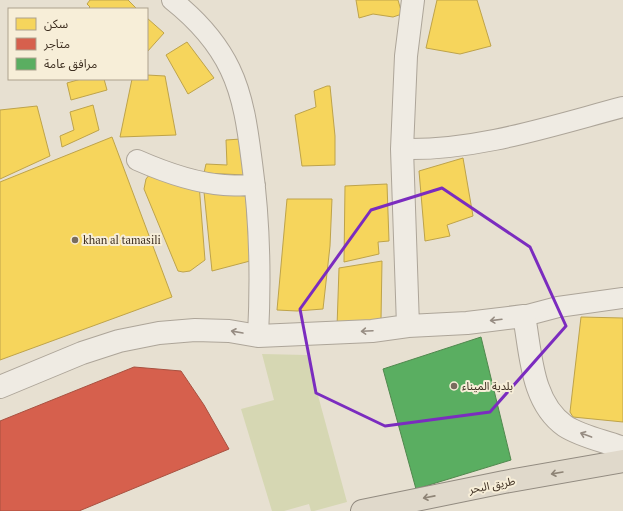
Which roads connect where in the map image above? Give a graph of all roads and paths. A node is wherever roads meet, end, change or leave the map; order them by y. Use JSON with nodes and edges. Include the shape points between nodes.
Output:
{"nodes":[{"id":1,"x":172,"y":0,"type":"edge"},
{"id":2,"x":413,"y":0,"type":"edge"},
{"id":3,"x":623,"y":107,"type":"edge"},
{"id":4,"x":402,"y":149,"type":"junction"},
{"id":5,"x":137,"y":160,"type":"dead end"},
{"id":6,"x":255,"y":185,"type":"junction"},
{"id":7,"x":623,"y":298,"type":"edge"},
{"id":8,"x":524,"y":316,"type":"junction"},
{"id":9,"x":408,"y":326,"type":"junction"},
{"id":10,"x":258,"y":336,"type":"junction"},
{"id":11,"x":0,"y":387,"type":"edge"},
{"id":12,"x":623,"y":448,"type":"edge"},
{"id":13,"x":623,"y":461,"type":"edge"},
{"id":14,"x":362,"y":511,"type":"edge"}],
"edges":[{"from":1,"to":6,"type":"street","via":[[206,33],[230,70],[245,114]]},
{"from":2,"to":4,"type":"street","via":[[406,56]]},
{"from":3,"to":4,"type":"street","via":[[487,141],[439,148]]},
{"from":4,"to":9,"type":"street"},
{"from":5,"to":6,"type":"street","via":[[194,179],[223,185]]},
{"from":6,"to":10,"type":"street","via":[[260,261]]},
{"from":7,"to":8,"type":"street","via":[[558,307]]},
{"from":8,"to":9,"type":"street","one_way":true,"via":[[467,323]]},
{"from":12,"to":8,"type":"street","one_way":true,"via":[[566,426],[554,416],[545,404],[536,383]]},
{"from":9,"to":10,"type":"street","one_way":true,"via":[[372,331]]},
{"from":10,"to":11,"type":"street","one_way":true,"via":[[229,331],[159,333],[119,341],[82,353]]},
{"from":13,"to":14,"type":"highway","name":"طريق البحر","one_way":true}]}
